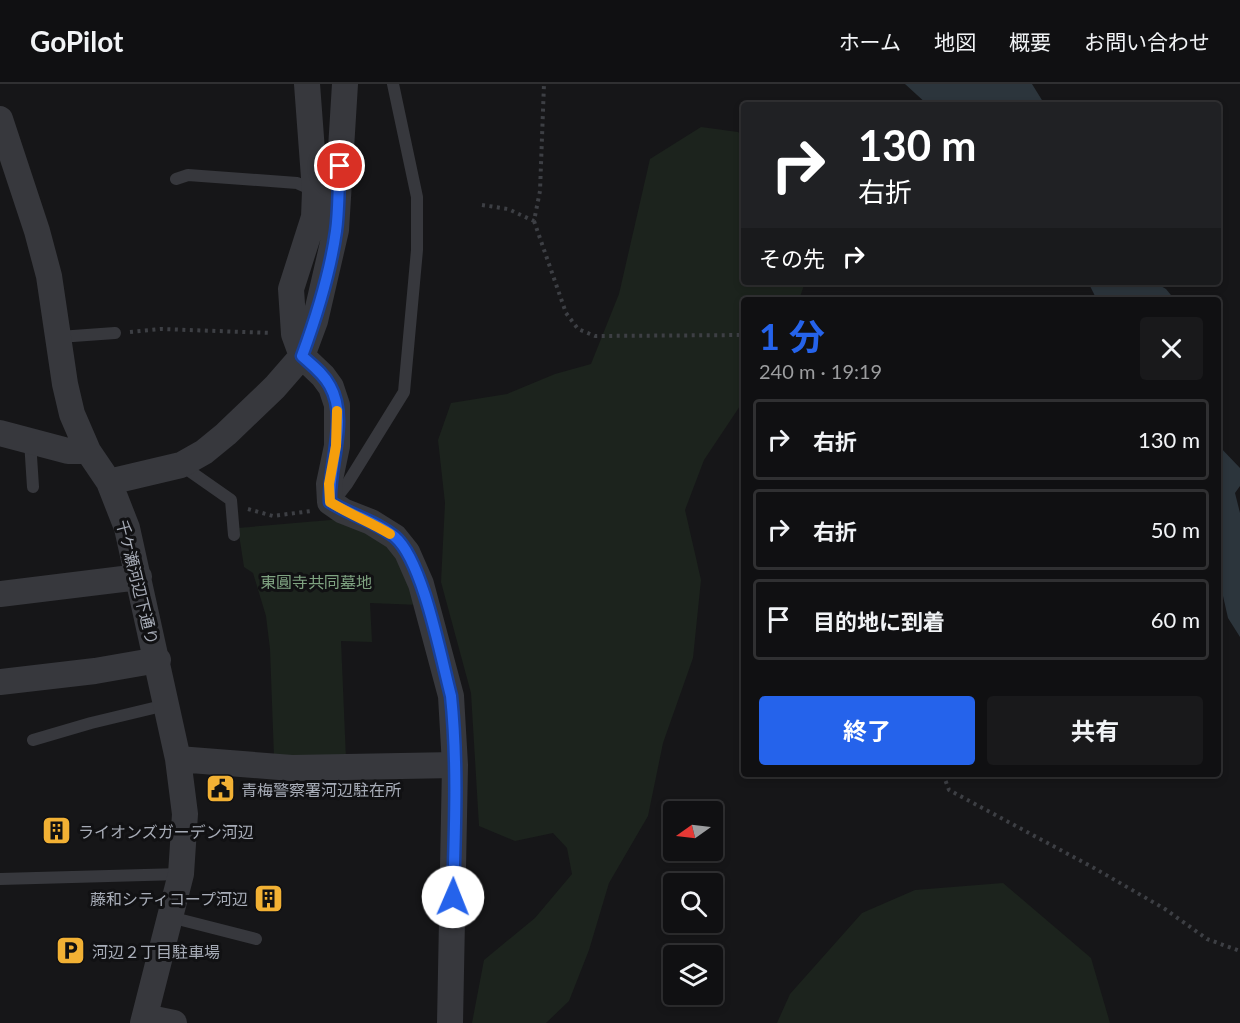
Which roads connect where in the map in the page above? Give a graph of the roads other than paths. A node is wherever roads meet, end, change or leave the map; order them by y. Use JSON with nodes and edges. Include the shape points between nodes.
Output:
{"nodes":[{"id":1,"x":306,"y":84,"type":"edge"},
{"id":2,"x":345,"y":84,"type":"edge"},
{"id":3,"x":393,"y":84,"type":"edge"},
{"id":4,"x":0,"y":119,"type":"edge"},
{"id":5,"x":176,"y":178,"type":"dead end"},
{"id":6,"x":315,"y":191,"type":"junction"},
{"id":7,"x":115,"y":333,"type":"road end"},
{"id":8,"x":59,"y":337,"type":"junction"},
{"id":9,"x":302,"y":356,"type":"junction"},
{"id":10,"x":0,"y":432,"type":"edge"},
{"id":11,"x":30,"y":441,"type":"junction"},
{"id":12,"x":88,"y":451,"type":"junction"},
{"id":13,"x":181,"y":465,"type":"junction"},
{"id":14,"x":109,"y":483,"type":"junction"},
{"id":15,"x":33,"y":487,"type":"dead end"},
{"id":16,"x":330,"y":502,"type":"junction"},
{"id":17,"x":234,"y":535,"type":"dead end"},
{"id":18,"x":139,"y":577,"type":"junction"},
{"id":19,"x":0,"y":594,"type":"edge"},
{"id":20,"x":158,"y":660,"type":"junction"},
{"id":21,"x":0,"y":682,"type":"edge"},
{"id":22,"x":166,"y":705,"type":"junction"},
{"id":23,"x":33,"y":740,"type":"dead end"},
{"id":24,"x":178,"y":759,"type":"junction"},
{"id":25,"x":455,"y":765,"type":"junction"},
{"id":26,"x":181,"y":874,"type":"junction"},
{"id":27,"x":0,"y":879,"type":"edge"},
{"id":28,"x":170,"y":917,"type":"junction"},
{"id":29,"x":256,"y":939,"type":"dead end"},
{"id":30,"x":144,"y":1020,"type":"edge"},
{"id":31,"x":174,"y":1023,"type":"edge"},
{"id":32,"x":450,"y":1023,"type":"edge"}],
"edges":[{"from":1,"to":6,"type":"street"},
{"from":2,"to":9,"type":"street","via":[[336,230],[315,321]]},
{"from":3,"to":16,"type":"lane","via":[[417,197],[417,250],[404,392],[347,484]]},
{"from":4,"to":8,"type":"street","name":"千ケ瀬河辺下通り","via":[[37,231]]},
{"from":5,"to":6,"type":"lane","via":[[188,175],[297,183]]},
{"from":6,"to":9,"type":"street","via":[[314,217],[291,289],[294,334]]},
{"from":7,"to":8,"type":"lane"},
{"from":8,"to":12,"type":"street","name":"千ケ瀬河辺下通り","via":[[70,404]]},
{"from":9,"to":13,"type":"street","via":[[226,434]]},
{"from":9,"to":16,"type":"street","via":[[331,387],[337,405]]},
{"from":10,"to":11,"type":"street"},
{"from":11,"to":12,"type":"street","via":[[68,452]]},
{"from":11,"to":15,"type":"lane"},
{"from":12,"to":14,"type":"street","name":"千ケ瀬河辺下通り"},
{"from":13,"to":14,"type":"street"},
{"from":13,"to":17,"type":"lane","via":[[231,500]]},
{"from":14,"to":18,"type":"street","name":"千ケ瀬河辺下通り","via":[[127,528]]},
{"from":16,"to":25,"type":"street","via":[[395,537],[415,567],[451,696]]},
{"from":18,"to":19,"type":"street"},
{"from":18,"to":20,"type":"street","name":"千ケ瀬河辺下通り"},
{"from":20,"to":21,"type":"street"},
{"from":20,"to":22,"type":"street","name":"千ケ瀬河辺下通り"},
{"from":22,"to":23,"type":"lane"},
{"from":22,"to":24,"type":"street","name":"千ケ瀬河辺下通り"},
{"from":24,"to":25,"type":"street","via":[[292,768]]},
{"from":24,"to":26,"type":"street","name":"千ケ瀬河辺下通り","via":[[185,814]]},
{"from":25,"to":32,"type":"street","via":[[449,876]]},
{"from":26,"to":27,"type":"lane"},
{"from":26,"to":28,"type":"street","name":"千ケ瀬河辺下通り"},
{"from":28,"to":29,"type":"lane"},
{"from":28,"to":30,"type":"street","name":"千ケ瀬河辺下通り"},
{"from":30,"to":31,"type":"street"}]}
